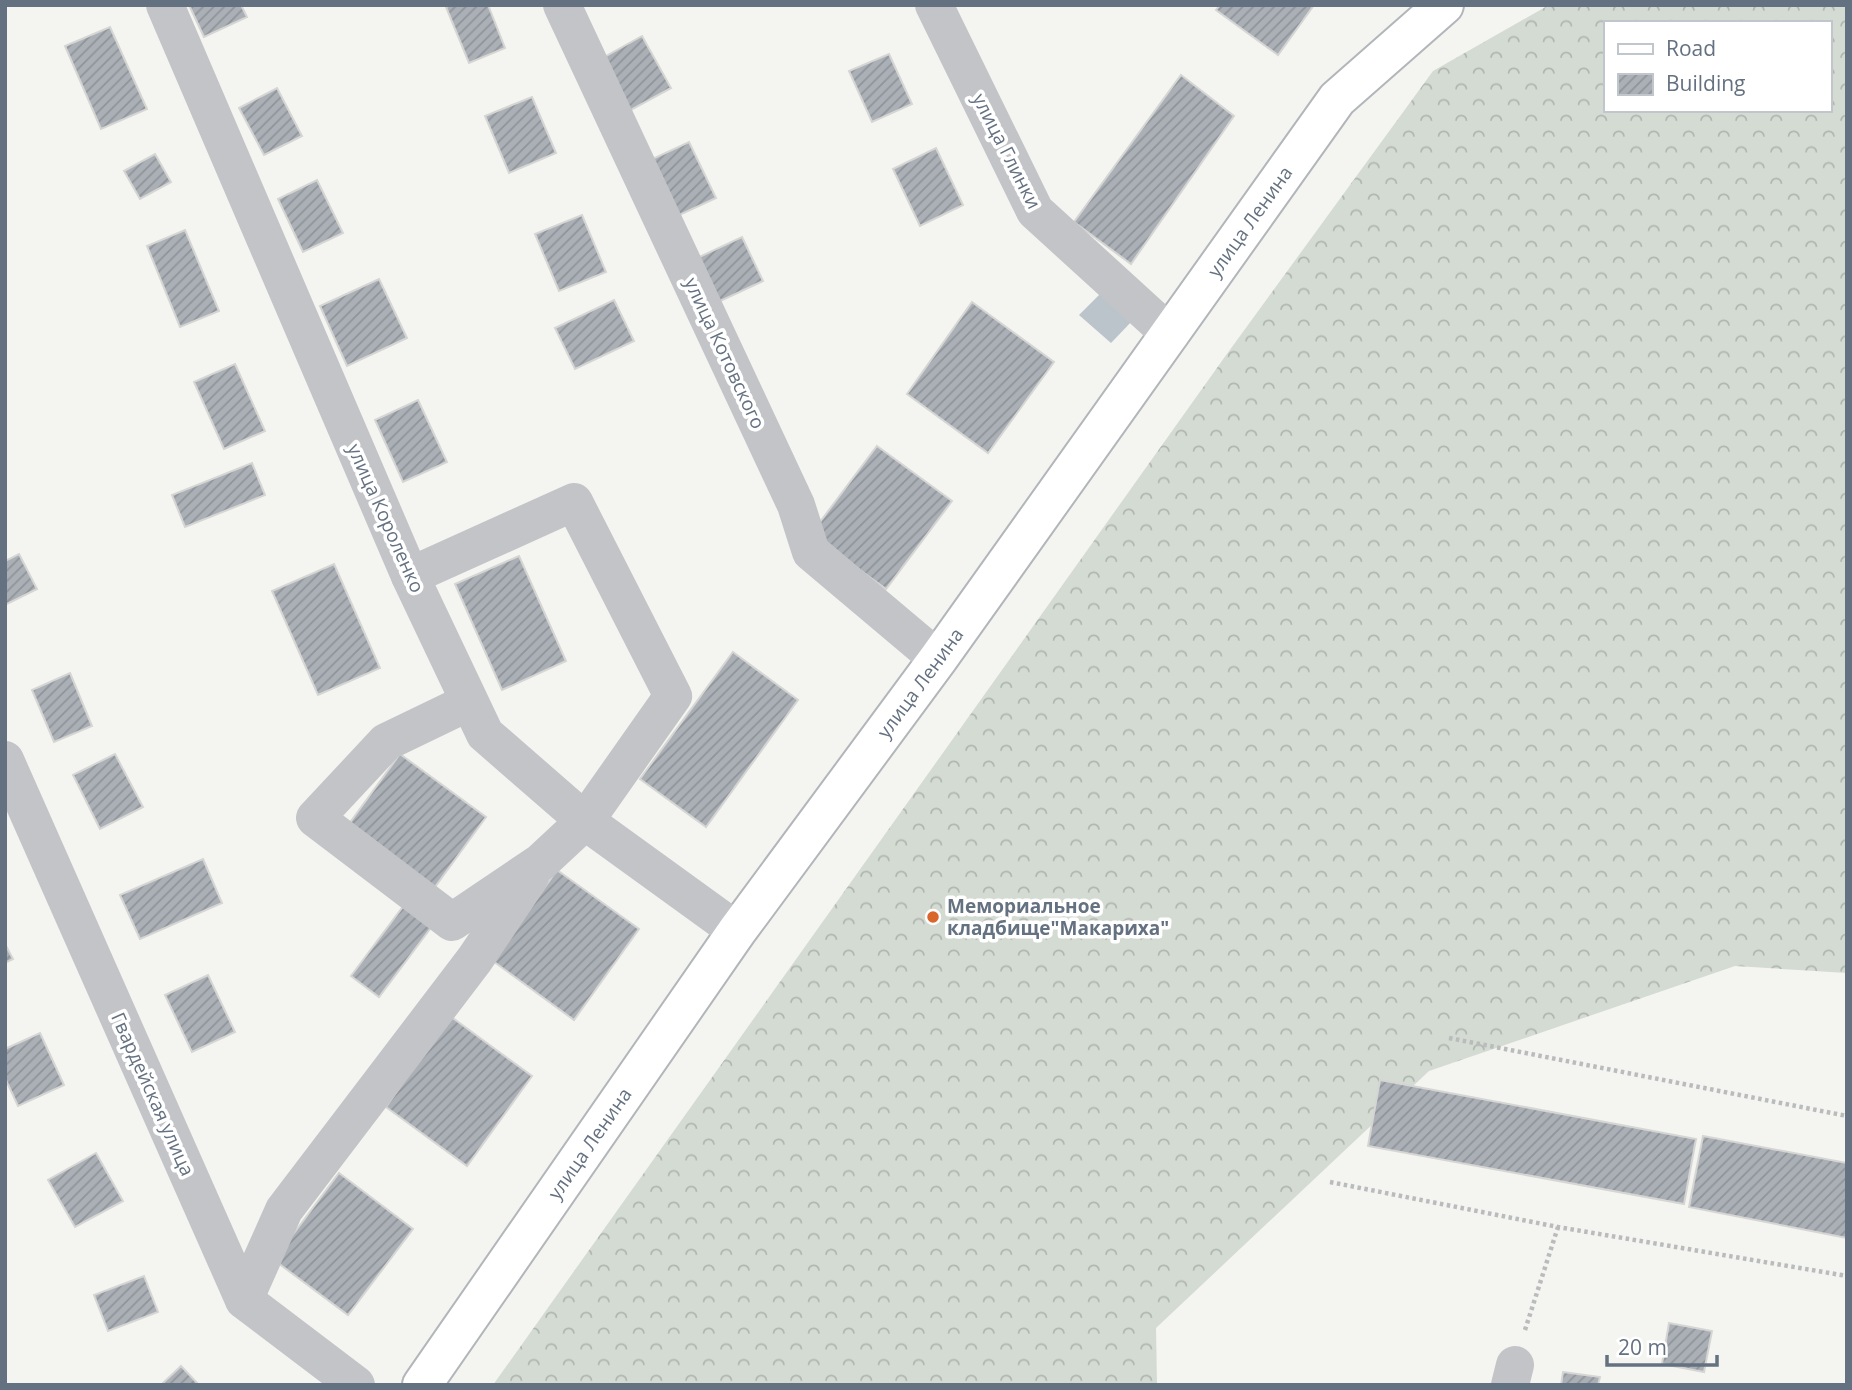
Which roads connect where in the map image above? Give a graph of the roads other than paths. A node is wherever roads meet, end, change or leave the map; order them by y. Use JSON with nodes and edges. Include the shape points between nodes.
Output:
{"nodes":[{"id":1,"x":165,"y":5,"type":"edge"},
{"id":2,"x":562,"y":5,"type":"edge"},
{"id":3,"x":934,"y":5,"type":"edge"},
{"id":4,"x":1444,"y":5,"type":"edge"},
{"id":5,"x":1170,"y":334,"type":"junction"},
{"id":6,"x":410,"y":576,"type":"junction"},
{"id":7,"x":938,"y":659,"type":"junction"},
{"id":8,"x":470,"y":702,"type":"junction"},
{"id":9,"x":5,"y":760,"type":"edge"},
{"id":10,"x":585,"y":821,"type":"junction"},
{"id":11,"x":541,"y":862,"type":"junction"},
{"id":12,"x":737,"y":931,"type":"junction"},
{"id":13,"x":244,"y":1300,"type":"junction"},
{"id":14,"x":356,"y":1385,"type":"edge"},
{"id":15,"x":422,"y":1385,"type":"edge"}],
"edges":[{"from":1,"to":6,"type":"street","name":"улица Короленко"},
{"from":2,"to":7,"type":"street","name":"улица Котовского","via":[[796,505],[811,552]]},
{"from":3,"to":5,"type":"street","name":"улица Глинки","via":[[1035,211]]},
{"from":4,"to":5,"type":"main road","name":"улица Ленина","via":[[1337,100]]},
{"from":5,"to":7,"type":"main road","name":"улица Ленина"},
{"from":6,"to":8,"type":"street","name":"улица Короленко"},
{"from":6,"to":10,"type":"street","via":[[574,502],[673,696]]},
{"from":7,"to":12,"type":"main road","name":"улица Ленина"},
{"from":8,"to":10,"type":"street","name":"улица Короленко","via":[[485,734]]},
{"from":8,"to":11,"type":"street","via":[[386,742],[315,818],[452,922]]},
{"from":9,"to":13,"type":"street","name":"Гвардейская улица"},
{"from":10,"to":11,"type":"street"},
{"from":10,"to":12,"type":"street","name":"улица Короленко"},
{"from":11,"to":13,"type":"street","via":[[475,960],[284,1210]]},
{"from":12,"to":15,"type":"main road","name":"улица Ленина"},
{"from":13,"to":14,"type":"street","name":"Гвардейская улица"}]}
